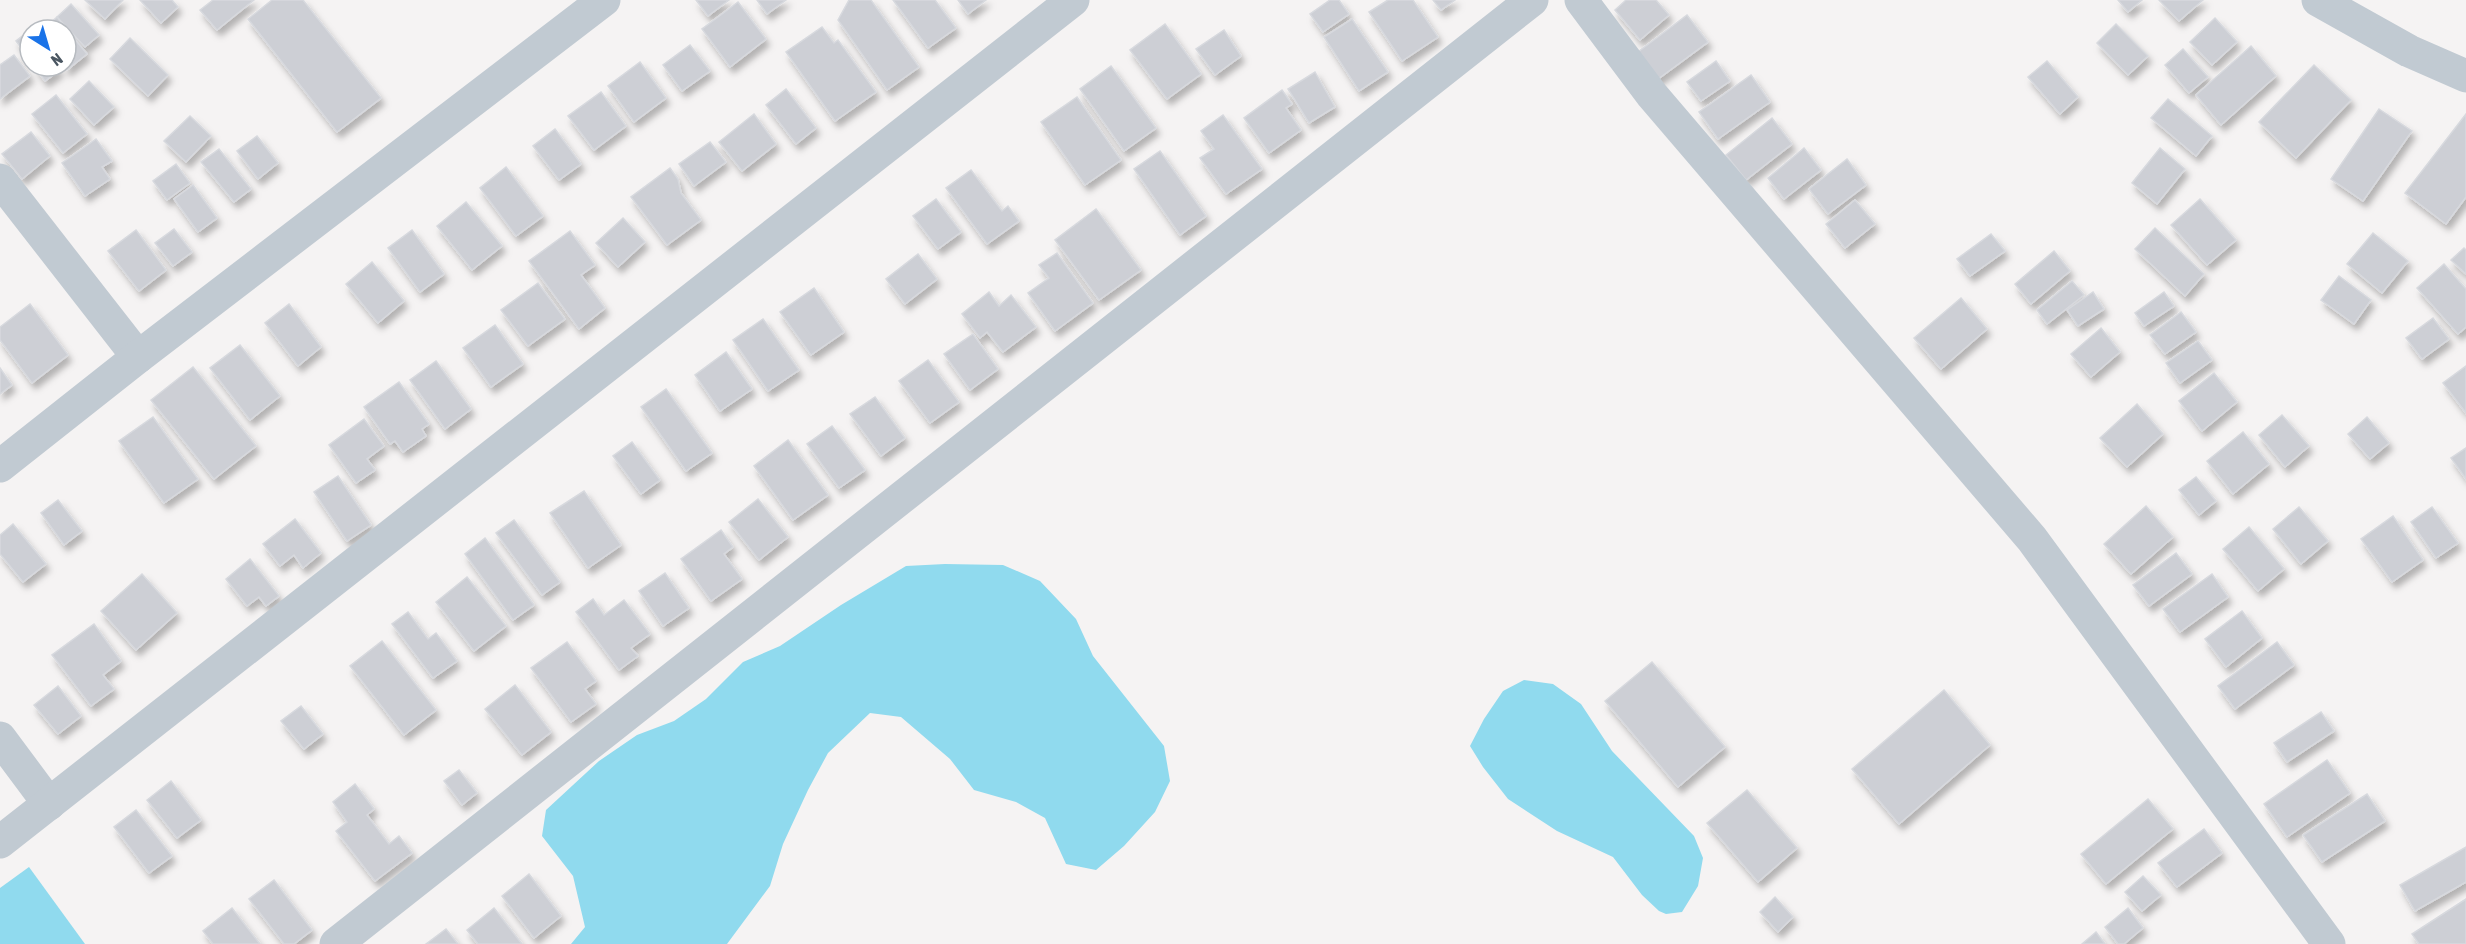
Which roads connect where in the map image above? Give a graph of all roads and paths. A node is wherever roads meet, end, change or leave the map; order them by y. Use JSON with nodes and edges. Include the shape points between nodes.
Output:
{"nodes":[{"id":1,"x":604,"y":0,"type":"edge"},
{"id":2,"x":1073,"y":0,"type":"edge"},
{"id":3,"x":1532,"y":0,"type":"edge"},
{"id":4,"x":1581,"y":0,"type":"edge"},
{"id":5,"x":2318,"y":0,"type":"edge"},
{"id":6,"x":2466,"y":76,"type":"edge"},
{"id":7,"x":0,"y":180,"type":"edge"},
{"id":8,"x":138,"y":357,"type":"junction"},
{"id":9,"x":0,"y":466,"type":"edge"},
{"id":10,"x":0,"y":738,"type":"edge"},
{"id":11,"x":49,"y":804,"type":"junction"},
{"id":12,"x":0,"y":842,"type":"edge"},
{"id":13,"x":336,"y":944,"type":"edge"},
{"id":14,"x":2329,"y":944,"type":"edge"}],
"edges":[{"from":1,"to":8,"type":"street"},
{"from":2,"to":11,"type":"street"},
{"from":3,"to":13,"type":"street"},
{"from":4,"to":14,"type":"street","via":[[1652,95],[2032,539]]},
{"from":5,"to":6,"type":"street","via":[[2409,51]]},
{"from":7,"to":8,"type":"street"},
{"from":8,"to":9,"type":"street"},
{"from":10,"to":11,"type":"street"},
{"from":11,"to":12,"type":"street"}]}
